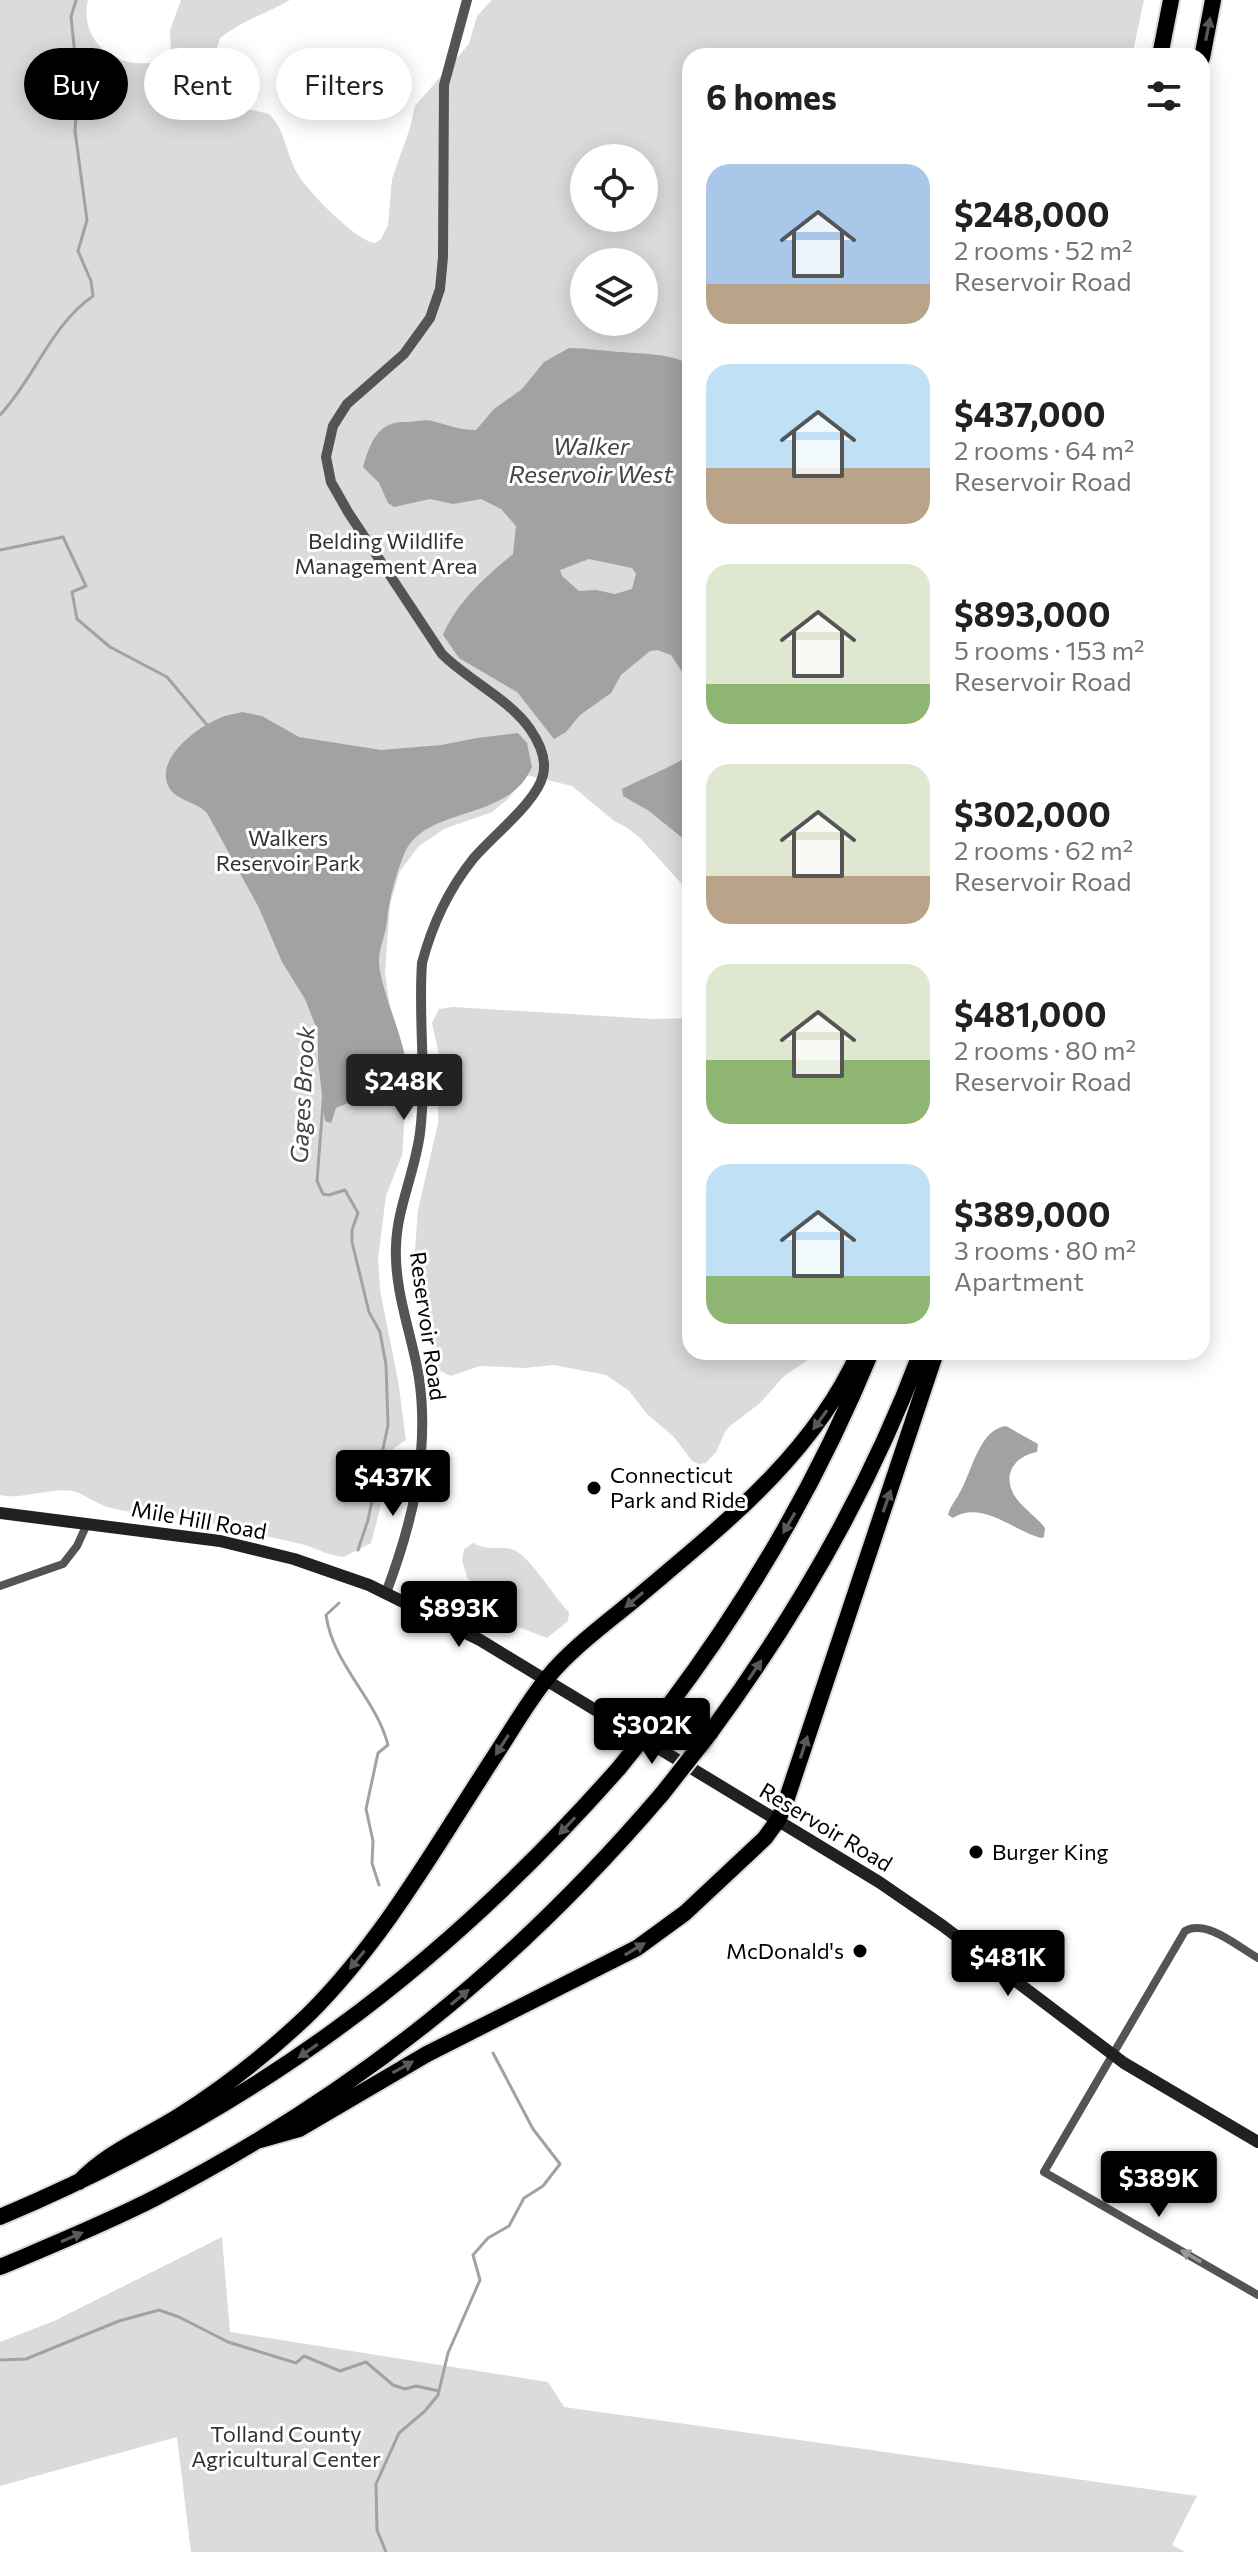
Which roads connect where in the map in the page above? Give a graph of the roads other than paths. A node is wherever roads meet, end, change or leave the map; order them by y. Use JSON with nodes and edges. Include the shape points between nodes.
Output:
{"nodes":[{"id":1,"x":467,"y":0,"type":"edge"},
{"id":2,"x":1171,"y":0,"type":"edge"},
{"id":3,"x":1213,"y":0,"type":"edge"},
{"id":4,"x":1162,"y":48,"type":"edge"},
{"id":5,"x":1204,"y":48,"type":"edge"},
{"id":6,"x":855,"y":1360,"type":"edge"},
{"id":7,"x":867,"y":1360,"type":"edge"},
{"id":8,"x":918,"y":1360,"type":"edge"},
{"id":9,"x":933,"y":1360,"type":"edge"},
{"id":10,"x":0,"y":1513,"type":"edge"},
{"id":11,"x":87,"y":1524,"type":"junction"},
{"id":12,"x":0,"y":1586,"type":"edge"},
{"id":13,"x":386,"y":1593,"type":"junction"},
{"id":14,"x":545,"y":1680,"type":"junction"},
{"id":15,"x":778,"y":1820,"type":"junction"},
{"id":16,"x":1258,"y":1958,"type":"edge"},
{"id":17,"x":1111,"y":2054,"type":"junction"},
{"id":18,"x":260,"y":2140,"type":"junction"},
{"id":19,"x":1258,"y":2142,"type":"edge"},
{"id":20,"x":79,"y":2182,"type":"junction"},
{"id":21,"x":0,"y":2217,"type":"edge"},
{"id":22,"x":0,"y":2267,"type":"edge"},
{"id":23,"x":1258,"y":2295,"type":"edge"}],
"edges":[{"from":1,"to":13,"type":"street","name":"Reservoir Road","via":[[444,85],[440,289],[430,318],[404,354],[347,404],[333,426],[326,457],[331,482],[348,512],[442,654],[518,714],[538,741],[544,762],[540,785],[531,798],[460,877],[433,928],[422,963],[420,1131],[395,1247],[422,1399],[421,1448],[417,1495]]},
{"from":2,"to":4,"type":"highway"},
{"from":5,"to":3,"type":"highway","one_way":true},
{"from":6,"to":14,"type":"highway","one_way":true,"via":[[825,1413],[789,1460]]},
{"from":7,"to":20,"type":"highway","one_way":true,"bridge":true,"via":[[792,1517],[730,1619],[619,1768],[542,1852],[481,1913],[299,2057],[230,2102]]},
{"from":18,"to":8,"type":"highway","one_way":true,"bridge":true,"via":[[363,2072],[499,1964],[577,1889],[662,1794],[783,1627],[884,1441]]},
{"from":15,"to":9,"type":"highway","one_way":true},
{"from":10,"to":11,"type":"main road","name":"Mile Hill Road"},
{"from":11,"to":12,"type":"street","via":[[63,1564]]},
{"from":11,"to":13,"type":"main road","name":"Mile Hill Road","via":[[242,1546],[325,1568]]},
{"from":13,"to":14,"type":"main road","name":"Reservoir Road"},
{"from":14,"to":15,"type":"main road","name":"Reservoir Road"},
{"from":14,"to":20,"type":"highway","one_way":true,"via":[[387,1921],[330,1992],[234,2078],[106,2157]]},
{"from":15,"to":17,"type":"main road","name":"Reservoir Road","via":[[914,1905]]},
{"from":18,"to":15,"type":"highway","one_way":true,"via":[[299,2129],[439,2047],[637,1948],[700,1900]]},
{"from":16,"to":17,"type":"street","via":[[1207,1929],[1185,1931]]},
{"from":17,"to":19,"type":"main road","name":"Reservoir Road"},
{"from":23,"to":17,"type":"street","one_way":true,"via":[[1044,2172]]},
{"from":22,"to":18,"type":"highway","one_way":true,"via":[[127,2212]]},
{"from":20,"to":21,"type":"highway"}]}
